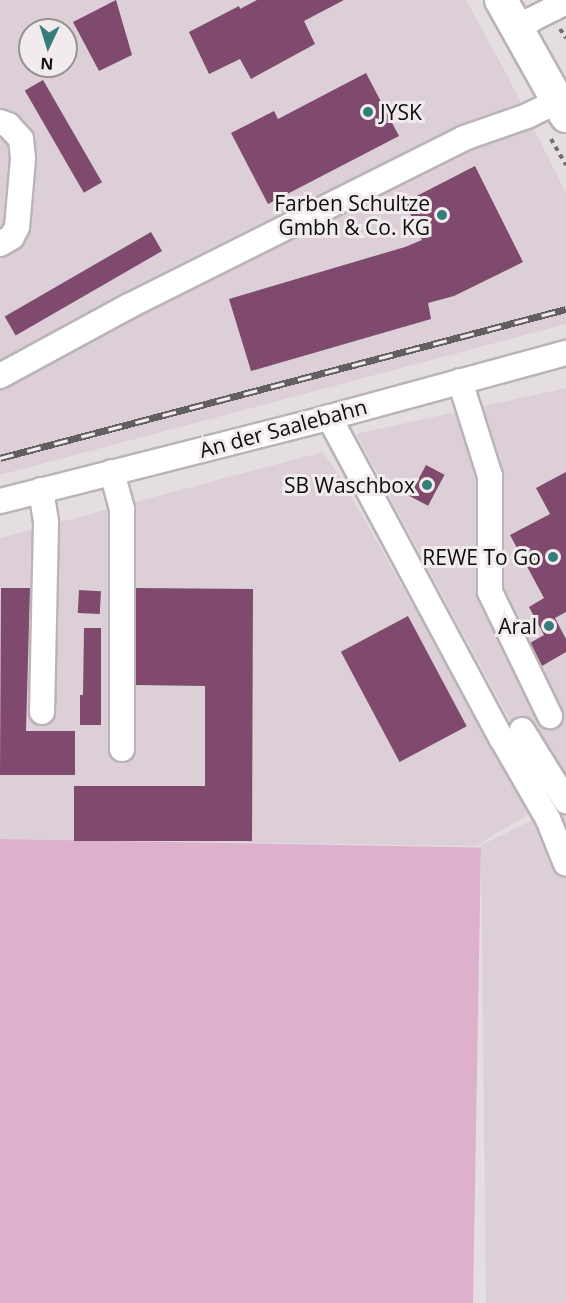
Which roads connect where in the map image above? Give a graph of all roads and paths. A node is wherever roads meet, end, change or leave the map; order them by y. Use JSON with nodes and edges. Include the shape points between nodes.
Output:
{"nodes":[{"id":1,"x":501,"y":0,"type":"edge"},
{"id":2,"x":566,"y":2,"type":"edge"},
{"id":3,"x":517,"y":27,"type":"junction"},
{"id":4,"x":562,"y":108,"type":"edge"},
{"id":5,"x":0,"y":122,"type":"edge"},
{"id":6,"x":0,"y":244,"type":"edge"},
{"id":7,"x":566,"y":352,"type":"edge"},
{"id":8,"x":0,"y":376,"type":"edge"},
{"id":9,"x":460,"y":381,"type":"junction"},
{"id":10,"x":329,"y":417,"type":"junction"},
{"id":11,"x":112,"y":472,"type":"junction"},
{"id":12,"x":41,"y":490,"type":"junction"},
{"id":13,"x":0,"y":501,"type":"edge"},
{"id":14,"x":42,"y":712,"type":"dead end"},
{"id":15,"x":558,"y":712,"type":"edge"},
{"id":16,"x":512,"y":734,"type":"junction"},
{"id":17,"x":122,"y":749,"type":"dead end"},
{"id":18,"x":566,"y":801,"type":"edge"},
{"id":19,"x":566,"y":864,"type":"edge"}],
"edges":[{"from":1,"to":3,"type":"main road"},
{"from":2,"to":3,"type":"street"},
{"from":3,"to":4,"type":"main road"},
{"from":4,"to":8,"type":"street","via":[[464,138],[129,306]]},
{"from":5,"to":6,"type":"street","via":[[21,139],[23,159],[18,227],[12,237]]},
{"from":7,"to":9,"type":"street","name":"An der Saalebahn"},
{"from":9,"to":10,"type":"street","name":"An der Saalebahn"},
{"from":9,"to":15,"type":"street","via":[[490,476],[489,592]]},
{"from":10,"to":11,"type":"street","name":"An der Saalebahn"},
{"from":10,"to":16,"type":"street"},
{"from":11,"to":12,"type":"street","name":"An der Saalebahn"},
{"from":11,"to":17,"type":"street","via":[[122,509]]},
{"from":12,"to":13,"type":"street","name":"An der Saalebahn"},
{"from":12,"to":14,"type":"street","via":[[46,523]]},
{"from":15,"to":16,"type":"street"},
{"from":16,"to":18,"type":"street"},
{"from":16,"to":19,"type":"street"}]}
